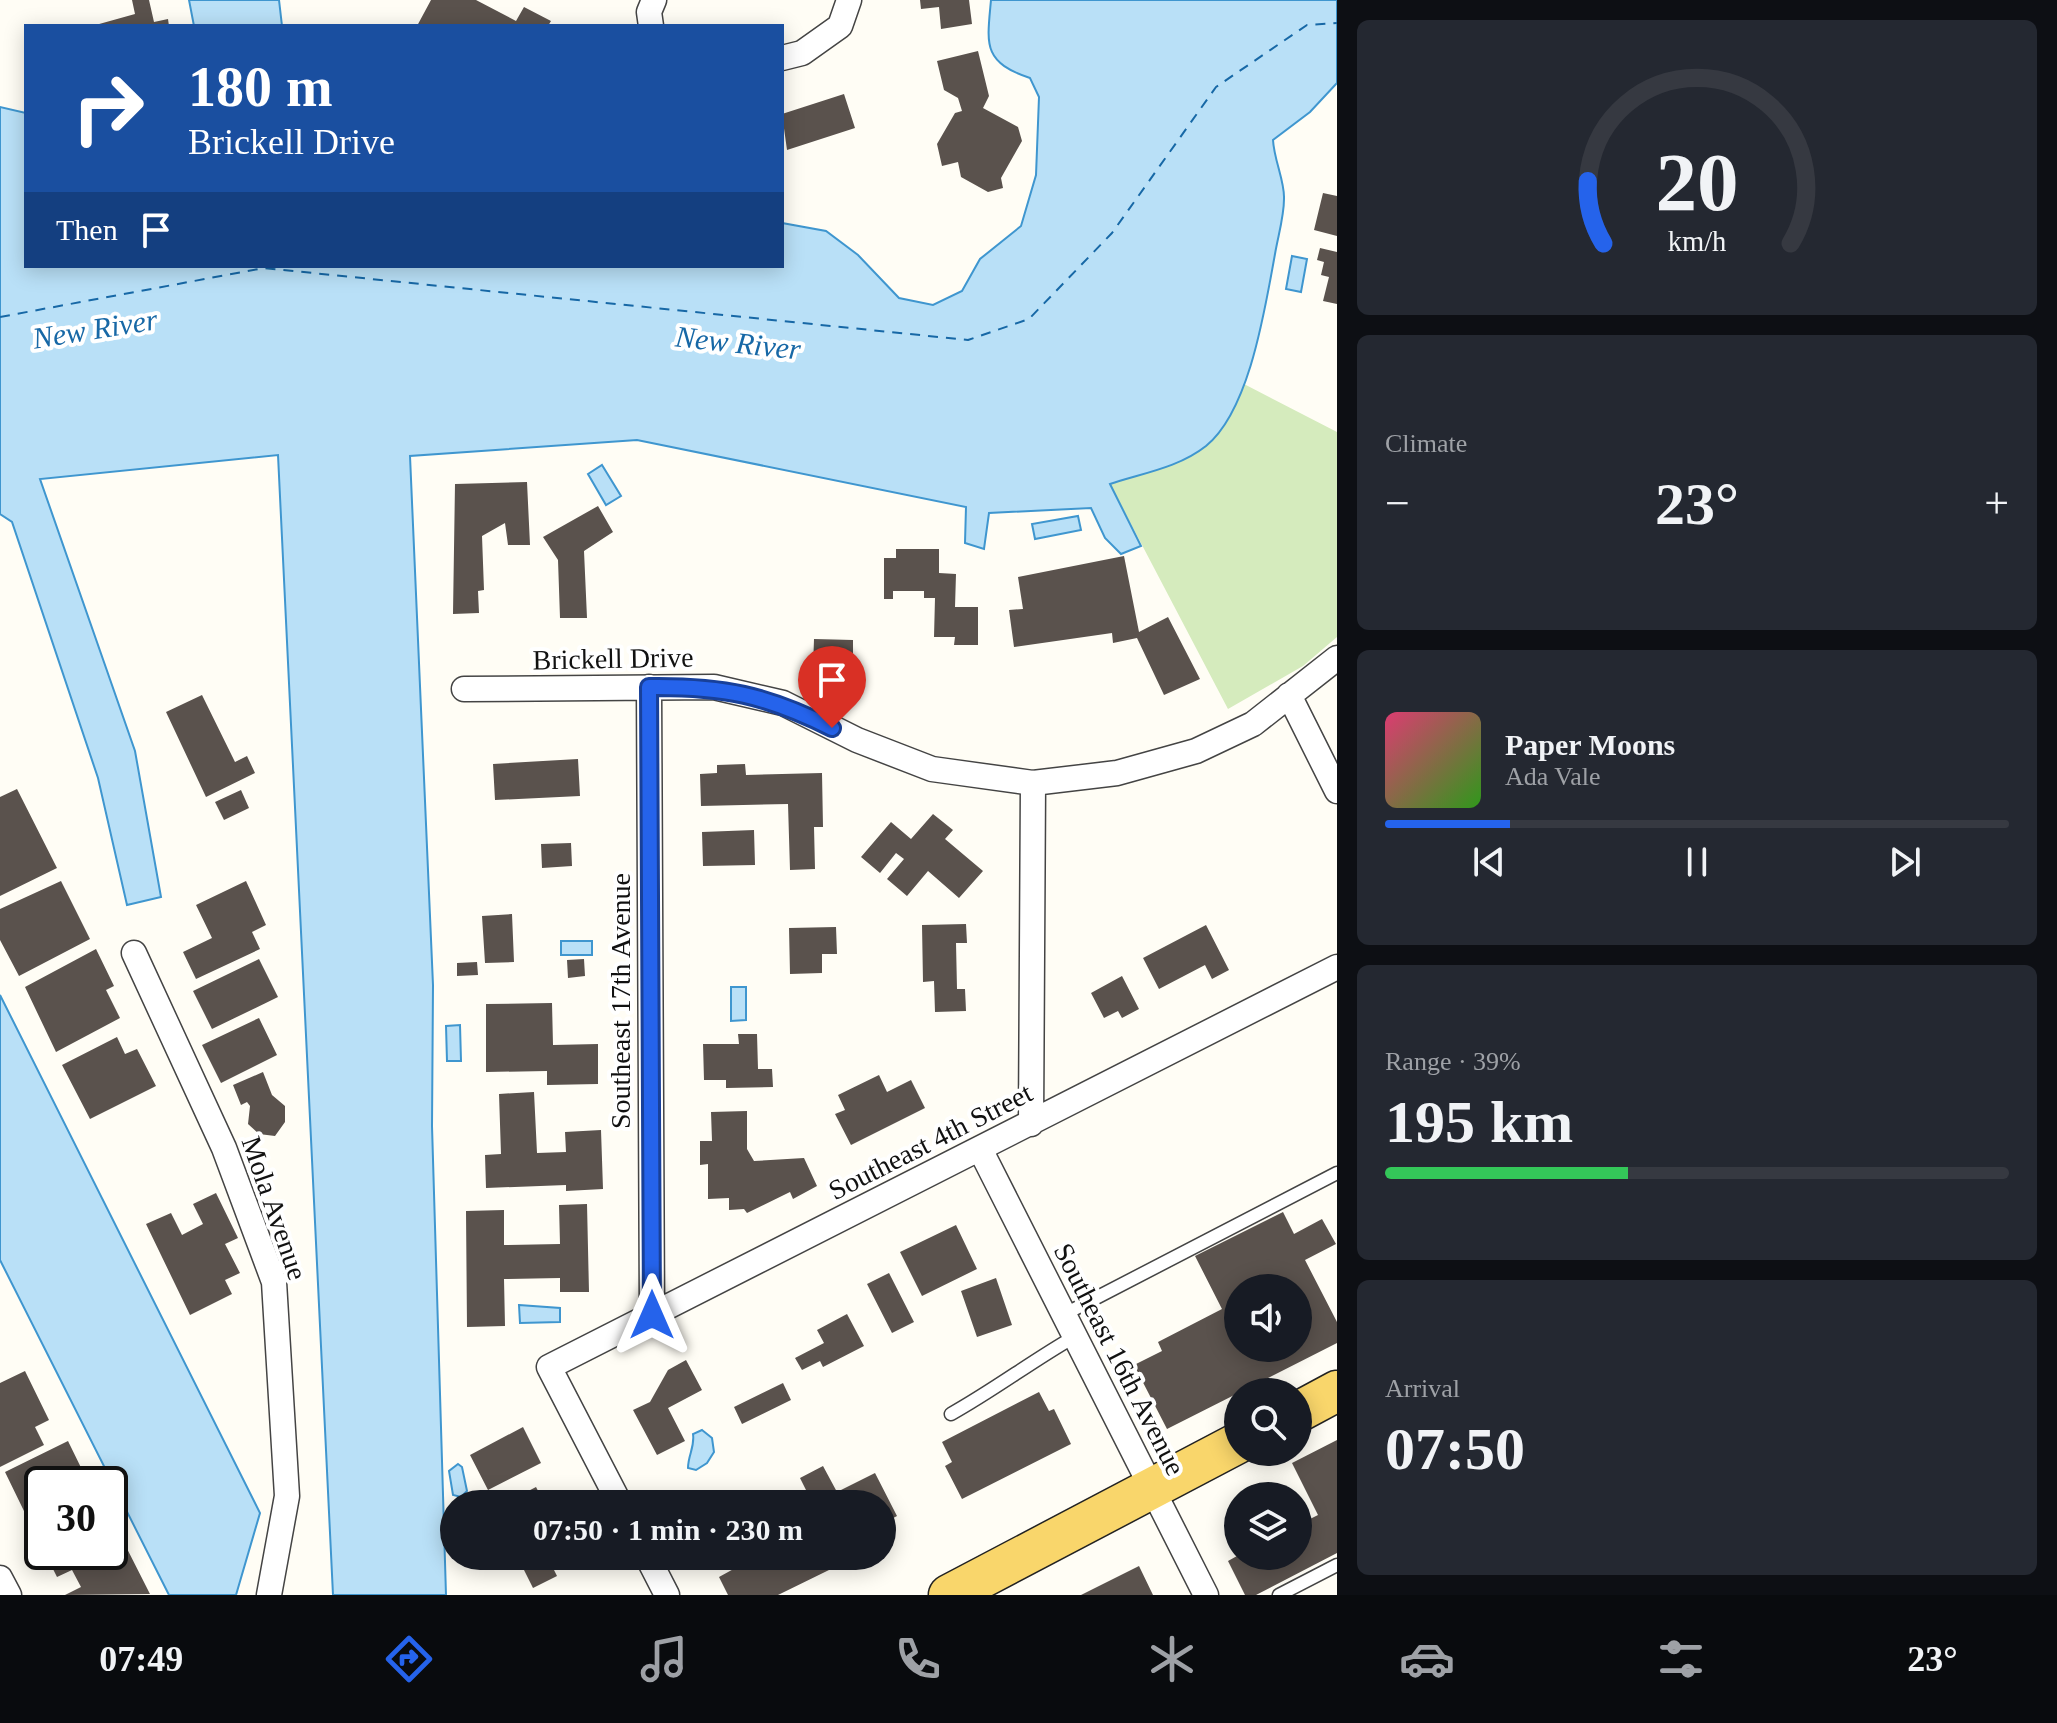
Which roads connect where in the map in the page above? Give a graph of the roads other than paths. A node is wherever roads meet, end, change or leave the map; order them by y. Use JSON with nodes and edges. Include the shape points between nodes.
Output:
{"nodes":[{"id":1,"x":654,"y":0,"type":"edge"},
{"id":2,"x":849,"y":0,"type":"edge"},
{"id":3,"x":651,"y":24,"type":"edge"},
{"id":4,"x":784,"y":58,"type":"edge"},
{"id":5,"x":1337,"y":658,"type":"edge"},
{"id":6,"x":649,"y":687,"type":"junction"},
{"id":7,"x":464,"y":689,"type":"dead end"},
{"id":8,"x":1289,"y":695,"type":"junction"},
{"id":9,"x":1033,"y":783,"type":"junction"},
{"id":10,"x":1337,"y":791,"type":"edge"},
{"id":11,"x":134,"y":953,"type":"dead end"},
{"id":12,"x":1337,"y":967,"type":"edge"},
{"id":13,"x":1031,"y":1124,"type":"junction"},
{"id":14,"x":980,"y":1149,"type":"junction"},
{"id":15,"x":1337,"y":1173,"type":"edge"},
{"id":16,"x":652,"y":1315,"type":"junction"},
{"id":17,"x":1069,"y":1326,"type":"junction"},
{"id":18,"x":1337,"y":1391,"type":"edge"},
{"id":19,"x":1312,"y":1404,"type":"edge"},
{"id":20,"x":951,"y":1414,"type":"dead end"},
{"id":21,"x":1224,"y":1450,"type":"edge"},
{"id":22,"x":1152,"y":1489,"type":"junction"},
{"id":23,"x":613,"y":1490,"type":"edge"},
{"id":24,"x":1337,"y":1565,"type":"edge"},
{"id":25,"x":654,"y":1570,"type":"edge"},
{"id":26,"x":0,"y":1578,"type":"edge"},
{"id":27,"x":9,"y":1595,"type":"edge"},
{"id":28,"x":269,"y":1595,"type":"edge"},
{"id":29,"x":667,"y":1595,"type":"edge"},
{"id":30,"x":949,"y":1595,"type":"edge"},
{"id":31,"x":1206,"y":1595,"type":"edge"},
{"id":32,"x":1279,"y":1595,"type":"edge"}],
"edges":[{"from":1,"to":3,"type":"street"},
{"from":2,"to":4,"type":"street","via":[[840,26],[802,53]]},
{"from":5,"to":8,"type":"street","name":"Brickell Drive"},
{"from":6,"to":7,"type":"street","name":"Brickell Drive"},
{"from":6,"to":9,"type":"street","name":"Brickell Drive","via":[[714,687],[783,703],[932,769]]},
{"from":6,"to":16,"type":"street","name":"Southeast 17th Avenue"},
{"from":8,"to":9,"type":"street","name":"Brickell Drive","via":[[1253,724],[1196,751],[1117,773]]},
{"from":8,"to":10,"type":"street"},
{"from":9,"to":13,"type":"street"},
{"from":11,"to":28,"type":"street","name":"Mola Avenue","via":[[224,1148],[274,1282],[287,1496]]},
{"from":12,"to":13,"type":"street","name":"Southeast 4th Street"},
{"from":13,"to":14,"type":"street","name":"Southeast 4th Street"},
{"from":14,"to":16,"type":"street","name":"Southeast 4th Street"},
{"from":14,"to":17,"type":"street","name":"Southeast 16th Avenue"},
{"from":15,"to":17,"type":"lane"},
{"from":16,"to":23,"type":"street","name":"Southeast 4th Street","via":[[549,1367]]},
{"from":17,"to":20,"type":"lane","via":[[1002,1385]]},
{"from":17,"to":22,"type":"street","name":"Southeast 16th Avenue"},
{"from":18,"to":19,"type":"main road"},
{"from":21,"to":22,"type":"main road"},
{"from":22,"to":30,"type":"main road"},
{"from":22,"to":31,"type":"street","name":"Southeast 16th Avenue"},
{"from":24,"to":32,"type":"lane"},
{"from":25,"to":29,"type":"street"},
{"from":26,"to":27,"type":"street"}]}
